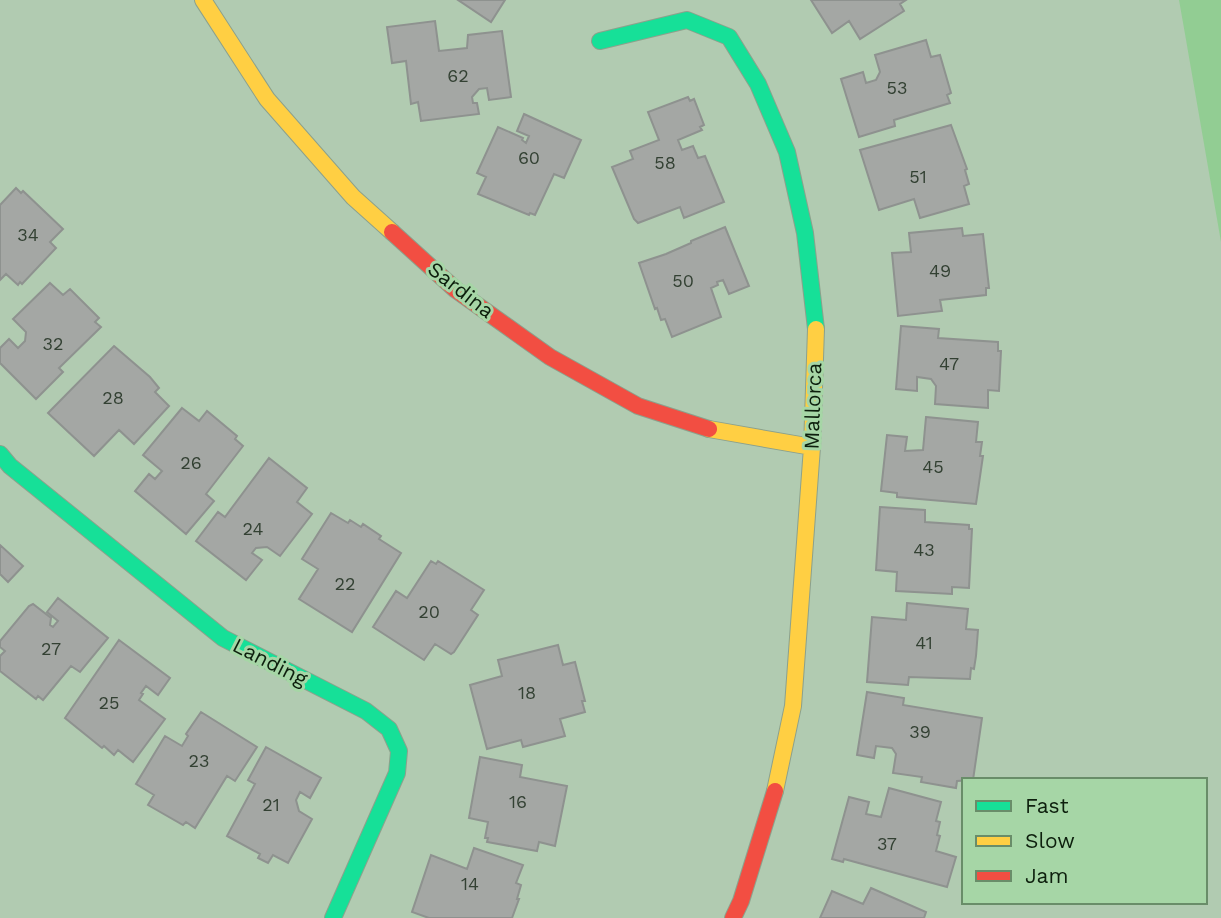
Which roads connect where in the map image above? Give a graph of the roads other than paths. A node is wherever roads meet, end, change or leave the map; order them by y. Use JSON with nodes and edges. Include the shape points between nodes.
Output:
{"nodes":[{"id":1,"x":203,"y":0,"type":"edge"},
{"id":2,"x":600,"y":41,"type":"dead end"},
{"id":3,"x":812,"y":447,"type":"junction"},
{"id":4,"x":0,"y":454,"type":"edge"},
{"id":5,"x":333,"y":918,"type":"edge"},
{"id":6,"x":733,"y":918,"type":"edge"}],
"edges":[{"from":1,"to":3,"type":"street","name":"Sardina","via":[[267,99],[353,197],[456,290],[550,357],[638,406],[713,430]]},
{"from":2,"to":3,"type":"street","name":"Mallorca","via":[[687,20],[729,37],[758,84],[787,152],[805,233],[816,321]]},
{"from":3,"to":6,"type":"street","name":"Mallorca","via":[[793,706],[776,787]]},
{"from":4,"to":5,"type":"street","name":"Landing","via":[[223,638],[366,710],[388,729],[399,751],[397,773]]}]}
